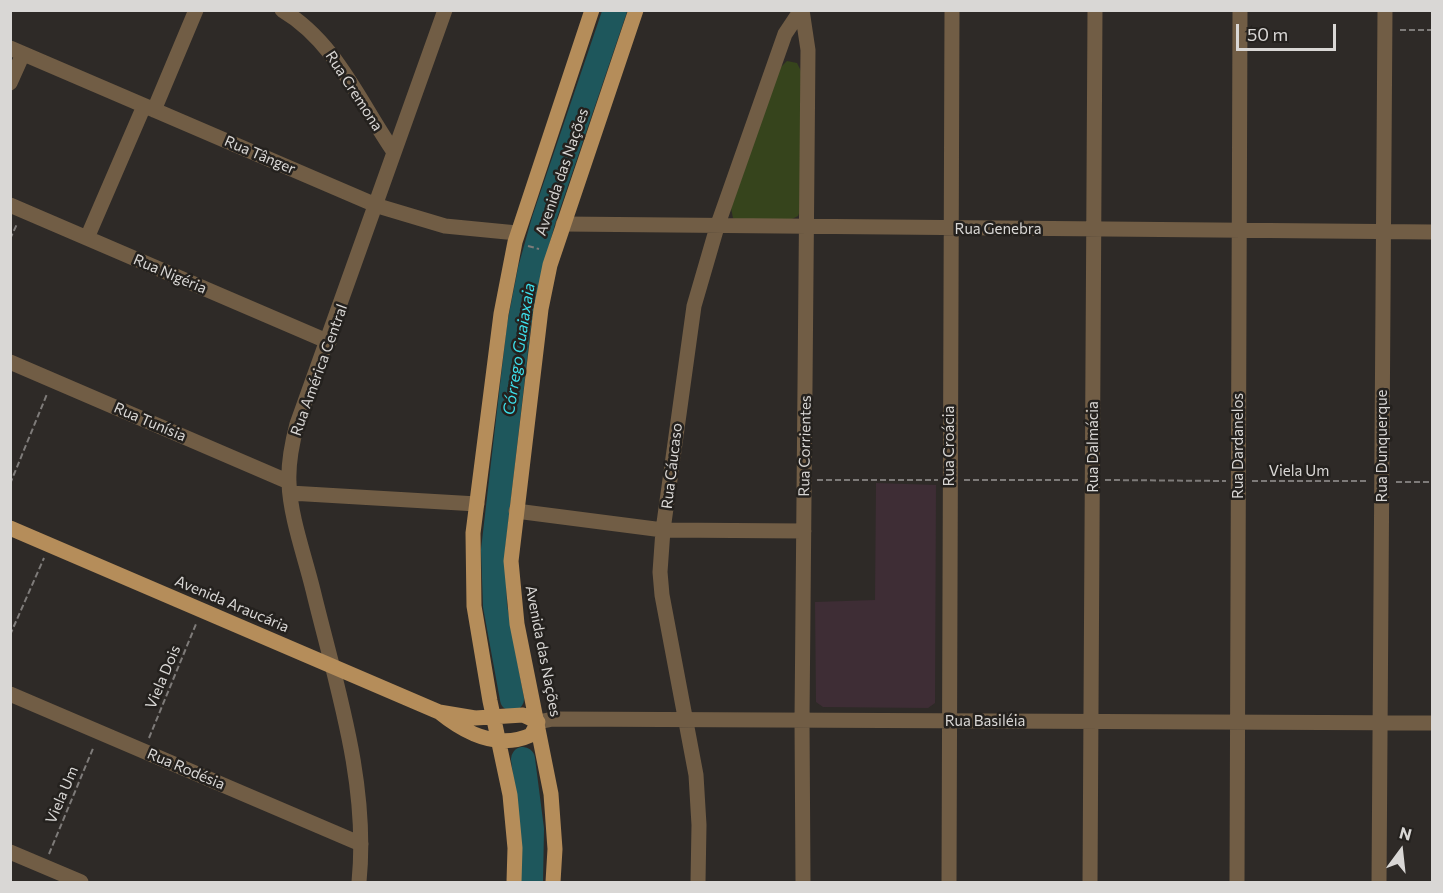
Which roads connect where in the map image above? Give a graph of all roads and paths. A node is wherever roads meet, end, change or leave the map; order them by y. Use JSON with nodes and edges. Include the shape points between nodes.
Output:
{"nodes":[{"id":1,"x":196,"y":10,"type":"edge"},
{"id":2,"x":282,"y":10,"type":"edge"},
{"id":3,"x":445,"y":10,"type":"edge"},
{"id":4,"x":592,"y":10,"type":"edge"},
{"id":5,"x":636,"y":10,"type":"edge"},
{"id":6,"x":802,"y":10,"type":"edge"},
{"id":7,"x":952,"y":10,"type":"edge"},
{"id":8,"x":1095,"y":10,"type":"edge"},
{"id":9,"x":1240,"y":10,"type":"edge"},
{"id":10,"x":1385,"y":10,"type":"edge"},
{"id":11,"x":1385,"y":30,"type":"junction"},
{"id":12,"x":1432,"y":30,"type":"edge"},
{"id":13,"x":808,"y":50,"type":"junction"},
{"id":14,"x":17,"y":51,"type":"edge"},
{"id":15,"x":777,"y":60,"type":"junction"},
{"id":16,"x":10,"y":83,"type":"edge"},
{"id":17,"x":149,"y":108,"type":"junction"},
{"id":18,"x":394,"y":152,"type":"junction"},
{"id":19,"x":378,"y":206,"type":"junction"},
{"id":20,"x":16,"y":208,"type":"edge"},
{"id":21,"x":563,"y":224,"type":"junction"},
{"id":22,"x":717,"y":227,"type":"junction"},
{"id":23,"x":807,"y":228,"type":"junction"},
{"id":24,"x":951,"y":229,"type":"junction"},
{"id":25,"x":1094,"y":230,"type":"junction"},
{"id":26,"x":1239,"y":231,"type":"junction"},
{"id":27,"x":1384,"y":232,"type":"junction"},
{"id":28,"x":1432,"y":232,"type":"edge"},
{"id":29,"x":517,"y":233,"type":"junction"},
{"id":30,"x":87,"y":238,"type":"junction"},
{"id":31,"x":10,"y":239,"type":"edge"},
{"id":32,"x":528,"y":246,"type":"dead end"},
{"id":33,"x":543,"y":250,"type":"dead end"},
{"id":34,"x":329,"y":342,"type":"junction"},
{"id":35,"x":10,"y":362,"type":"edge"},
{"id":36,"x":53,"y":381,"type":"junction"},
{"id":37,"x":1093,"y":480,"type":"junction"},
{"id":38,"x":1238,"y":481,"type":"junction"},
{"id":39,"x":1382,"y":482,"type":"junction"},
{"id":40,"x":1432,"y":482,"type":"edge"},
{"id":41,"x":10,"y":484,"type":"edge"},
{"id":42,"x":289,"y":488,"type":"junction"},
{"id":43,"x":477,"y":504,"type":"junction"},
{"id":44,"x":516,"y":511,"type":"junction"},
{"id":45,"x":10,"y":528,"type":"edge"},
{"id":46,"x":663,"y":530,"type":"junction"},
{"id":47,"x":804,"y":531,"type":"junction"},
{"id":48,"x":50,"y":545,"type":"junction"},
{"id":49,"x":202,"y":610,"type":"junction"},
{"id":50,"x":10,"y":635,"type":"edge"},
{"id":51,"x":332,"y":666,"type":"junction"},
{"id":52,"x":10,"y":694,"type":"edge"},
{"id":53,"x":439,"y":712,"type":"junction"},
{"id":54,"x":509,"y":716,"type":"junction"},
{"id":55,"x":687,"y":719,"type":"junction"},
{"id":56,"x":802,"y":720,"type":"junction"},
{"id":57,"x":948,"y":721,"type":"junction"},
{"id":58,"x":538,"y":722,"type":"junction"},
{"id":59,"x":1091,"y":722,"type":"junction"},
{"id":60,"x":1238,"y":722,"type":"junction"},
{"id":61,"x":1380,"y":723,"type":"junction"},
{"id":62,"x":1432,"y":723,"type":"edge"},
{"id":63,"x":100,"y":732,"type":"junction"},
{"id":64,"x":513,"y":741,"type":"junction"},
{"id":65,"x":143,"y":751,"type":"junction"},
{"id":66,"x":361,"y":844,"type":"junction"},
{"id":67,"x":10,"y":852,"type":"edge"},
{"id":68,"x":44,"y":867,"type":"junction"},
{"id":69,"x":57,"y":882,"type":"edge"},
{"id":70,"x":79,"y":882,"type":"edge"},
{"id":71,"x":359,"y":882,"type":"edge"},
{"id":72,"x":514,"y":882,"type":"edge"},
{"id":73,"x":553,"y":882,"type":"edge"},
{"id":74,"x":698,"y":882,"type":"edge"},
{"id":75,"x":804,"y":882,"type":"edge"},
{"id":76,"x":949,"y":882,"type":"edge"},
{"id":77,"x":1090,"y":882,"type":"edge"},
{"id":78,"x":1237,"y":882,"type":"edge"},
{"id":79,"x":1379,"y":882,"type":"edge"}],
"edges":[{"from":1,"to":17,"type":"street"},
{"from":2,"to":18,"type":"street","name":"Rua Cremona","via":[[330,53]]},
{"from":3,"to":18,"type":"street","name":"Rua América Central"},
{"from":4,"to":29,"type":"main road","name":"Avenida das Nações"},
{"from":5,"to":21,"type":"main road","name":"Avenida das Nações"},
{"from":6,"to":13,"type":"street","name":"Rua Corrientes"},
{"from":6,"to":15,"type":"street","name":"Rua Cáucaso","via":[[785,34]]},
{"from":7,"to":24,"type":"street","name":"Rua Croácia"},
{"from":8,"to":25,"type":"street","name":"Rua Dalmácia"},
{"from":9,"to":26,"type":"street","name":"Rua Dardanelos"},
{"from":10,"to":11,"type":"street","name":"Rua Dunquerque"},
{"from":11,"to":12,"type":"path"},
{"from":11,"to":27,"type":"street","name":"Rua Dunquerque"},
{"from":13,"to":15,"type":"street","via":[[790,52]]},
{"from":13,"to":23,"type":"street","name":"Rua Corrientes"},
{"from":14,"to":16,"type":"street"},
{"from":14,"to":17,"type":"street","name":"Rua Tânger"},
{"from":15,"to":22,"type":"street","name":"Rua Cáucaso"},
{"from":17,"to":19,"type":"street","name":"Rua Tânger"},
{"from":17,"to":30,"type":"street"},
{"from":18,"to":19,"type":"street","name":"Rua América Central"},
{"from":19,"to":29,"type":"street","name":"Rua Tânger","via":[[445,226]]},
{"from":19,"to":34,"type":"street","name":"Rua América Central"},
{"from":20,"to":30,"type":"street","name":"Rua Nigéria"},
{"from":20,"to":31,"type":"path"},
{"from":21,"to":22,"type":"street","name":"Rua Genebra"},
{"from":21,"to":44,"type":"main road","name":"Avenida das Nações","via":[[541,309]]},
{"from":22,"to":23,"type":"street","name":"Rua Genebra"},
{"from":22,"to":46,"type":"street","name":"Rua Cáucaso","via":[[689,330]]},
{"from":23,"to":24,"type":"street","name":"Rua Genebra"},
{"from":23,"to":47,"type":"street","name":"Rua Corrientes"},
{"from":24,"to":25,"type":"street","name":"Rua Genebra"},
{"from":24,"to":57,"type":"street","name":"Rua Croácia"},
{"from":25,"to":26,"type":"street","name":"Rua Genebra"},
{"from":25,"to":37,"type":"street","name":"Rua Dalmácia"},
{"from":26,"to":27,"type":"street","name":"Rua Genebra"},
{"from":26,"to":38,"type":"street","name":"Rua Dardanelos"},
{"from":27,"to":28,"type":"street","name":"Rua Genebra"},
{"from":27,"to":39,"type":"street","name":"Rua Dunquerque"},
{"from":29,"to":43,"type":"main road","name":"Avenida das Nações","via":[[501,314]]},
{"from":30,"to":34,"type":"street","name":"Rua Nigéria"},
{"from":32,"to":33,"type":"path"},
{"from":34,"to":42,"type":"street","name":"Rua América Central","via":[[297,424]]},
{"from":35,"to":36,"type":"street","name":"Rua Tunísia"},
{"from":36,"to":41,"type":"path"},
{"from":36,"to":42,"type":"street","name":"Rua Tunísia"},
{"from":37,"to":38,"type":"path","name":"Viela Um"},
{"from":37,"to":59,"type":"street","name":"Rua Dalmácia"},
{"from":38,"to":39,"type":"path","name":"Viela Um"},
{"from":38,"to":60,"type":"street","name":"Rua Dardanelos"},
{"from":39,"to":40,"type":"path","name":"Viela Um"},
{"from":39,"to":61,"type":"street","name":"Rua Dunquerque"},
{"from":42,"to":43,"type":"street","name":"Rua Tunísia"},
{"from":42,"to":51,"type":"street","name":"Rua América Central"},
{"from":43,"to":54,"type":"main road","name":"Avenida das Nações","via":[[472,581],[477,631]]},
{"from":44,"to":46,"type":"street"},
{"from":44,"to":58,"type":"main road","name":"Avenida das Nações","via":[[511,561],[514,606]]},
{"from":45,"to":48,"type":"main road","name":"Avenida Araucária"},
{"from":46,"to":47,"type":"street"},
{"from":46,"to":55,"type":"street","name":"Rua Cáucaso","via":[[662,595]]},
{"from":47,"to":56,"type":"street","name":"Rua Corrientes"},
{"from":48,"to":49,"type":"main road","name":"Avenida Araucária"},
{"from":48,"to":50,"type":"path"},
{"from":49,"to":51,"type":"main road","name":"Avenida Araucária"},
{"from":49,"to":65,"type":"path","name":"Viela Dois"},
{"from":51,"to":53,"type":"main road","name":"Avenida Araucária"},
{"from":51,"to":66,"type":"street","name":"Rua América Central","via":[[352,755]]},
{"from":52,"to":63,"type":"street","name":"Rua Rodésia"},
{"from":53,"to":54,"type":"main road","name":"Avenida Araucária","via":[[475,718]]},
{"from":53,"to":64,"type":"main road","name":"Avenida Araucária","via":[[460,728]]},
{"from":54,"to":58,"type":"main road","name":"Avenida Araucária"},
{"from":54,"to":64,"type":"main road","name":"Avenida das Nações"},
{"from":55,"to":56,"type":"street","name":"Rua Basiléia"},
{"from":55,"to":58,"type":"street","name":"Rua Basiléia"},
{"from":55,"to":74,"type":"street","name":"Rua Cáucaso","via":[[698,802]]},
{"from":56,"to":57,"type":"street","name":"Rua Basiléia"},
{"from":56,"to":75,"type":"street","name":"Rua Corrientes"},
{"from":57,"to":59,"type":"street","name":"Rua Basiléia"},
{"from":57,"to":76,"type":"street","name":"Rua Croácia"},
{"from":58,"to":64,"type":"main road","via":[[531,735]]},
{"from":58,"to":73,"type":"main road","name":"Avenida das Nações","via":[[554,819]]},
{"from":59,"to":60,"type":"street","name":"Rua Basiléia"},
{"from":59,"to":77,"type":"street","name":"Rua Dalmácia"},
{"from":60,"to":61,"type":"street","name":"Rua Basiléia"},
{"from":60,"to":78,"type":"street","name":"Rua Dardanelos"},
{"from":61,"to":62,"type":"street","name":"Rua Basiléia"},
{"from":61,"to":79,"type":"street","name":"Rua Dunquerque"},
{"from":63,"to":65,"type":"street","name":"Rua Rodésia"},
{"from":63,"to":68,"type":"path","name":"Viela Um"},
{"from":64,"to":72,"type":"main road","name":"Avenida das Nações"},
{"from":65,"to":66,"type":"street","name":"Rua Rodésia"},
{"from":66,"to":71,"type":"street","name":"Rua América Central"},
{"from":67,"to":68,"type":"street"},
{"from":68,"to":70,"type":"street"},
{"from":69,"to":70,"type":"street"}]}
